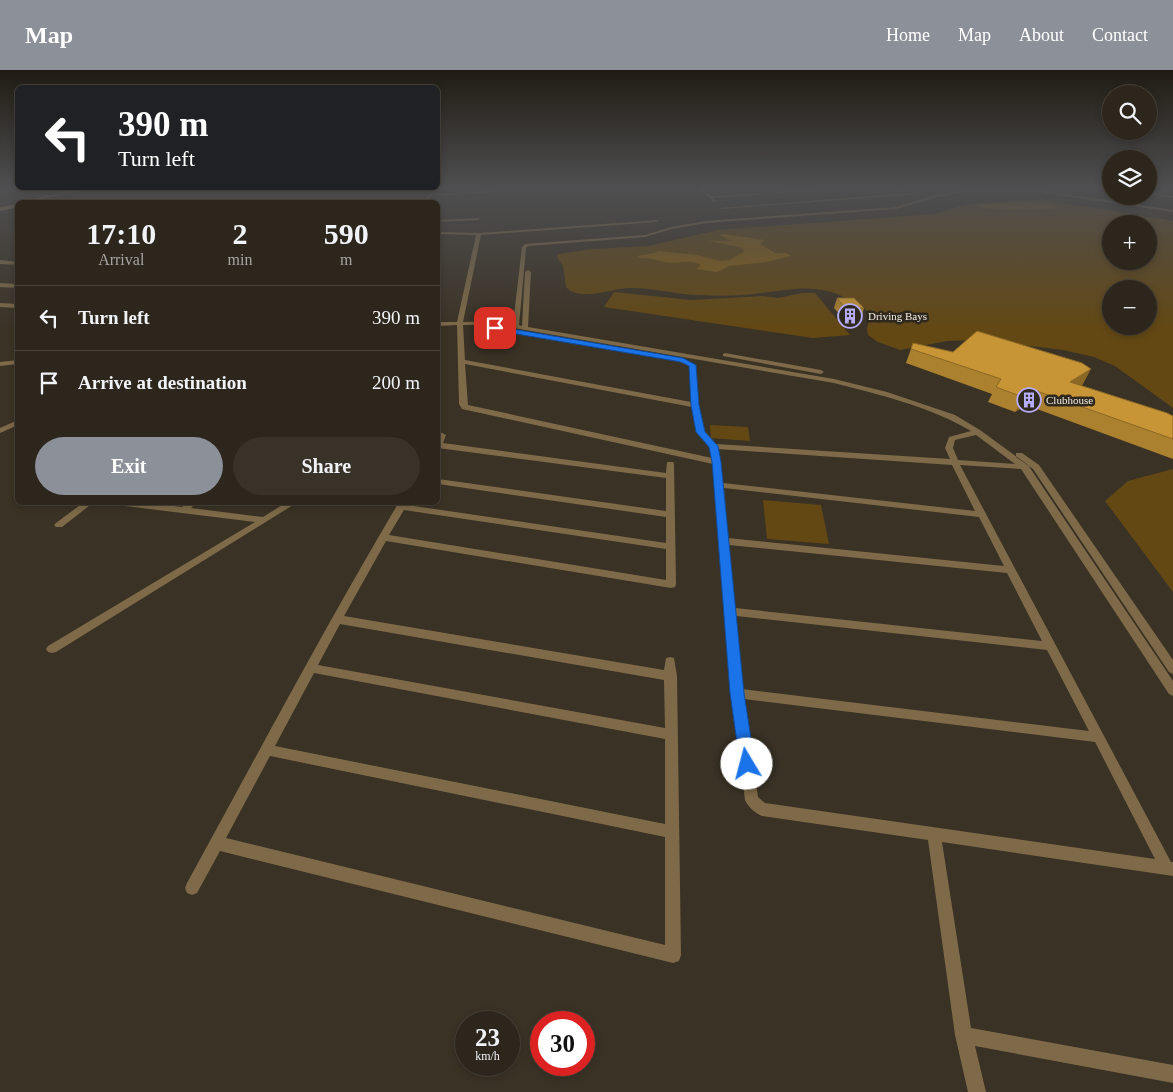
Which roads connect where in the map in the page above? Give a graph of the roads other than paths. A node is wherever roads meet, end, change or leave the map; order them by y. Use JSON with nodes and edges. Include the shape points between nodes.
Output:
{"nodes":[{"id":1,"x":479,"y":234,"type":"edge"},
{"id":2,"x":528,"y":235,"type":"edge"},
{"id":3,"x":657,"y":235,"type":"edge"},
{"id":4,"x":529,"y":246,"type":"junction"},
{"id":5,"x":0,"y":262,"type":"edge"},
{"id":6,"x":15,"y":264,"type":"edge"},
{"id":7,"x":0,"y":285,"type":"edge"},
{"id":8,"x":15,"y":286,"type":"edge"},
{"id":9,"x":0,"y":300,"type":"edge"},
{"id":10,"x":15,"y":301,"type":"edge"},
{"id":11,"x":0,"y":305,"type":"edge"},
{"id":12,"x":15,"y":306,"type":"edge"},
{"id":13,"x":440,"y":320,"type":"edge"},
{"id":14,"x":460,"y":322,"type":"junction"},
{"id":15,"x":440,"y":324,"type":"edge"},
{"id":16,"x":521,"y":324,"type":"junction"},
{"id":17,"x":724,"y":358,"type":"junction"},
{"id":18,"x":462,"y":361,"type":"junction"},
{"id":19,"x":15,"y":362,"type":"edge"},
{"id":20,"x":0,"y":364,"type":"edge"},
{"id":21,"x":695,"y":405,"type":"junction"},
{"id":22,"x":15,"y":424,"type":"edge"},
{"id":23,"x":0,"y":431,"type":"edge"},
{"id":24,"x":977,"y":432,"type":"junction"},
{"id":25,"x":440,"y":445,"type":"edge"},
{"id":26,"x":713,"y":446,"type":"junction"},
{"id":27,"x":717,"y":462,"type":"junction"},
{"id":28,"x":955,"y":462,"type":"junction"},
{"id":29,"x":670,"y":464,"type":"dead end"},
{"id":30,"x":1024,"y":466,"type":"junction"},
{"id":31,"x":1036,"y":467,"type":"junction"},
{"id":32,"x":671,"y":476,"type":"junction"},
{"id":33,"x":440,"y":482,"type":"edge"},
{"id":34,"x":719,"y":485,"type":"junction"},
{"id":35,"x":86,"y":505,"type":"edge"},
{"id":36,"x":139,"y":505,"type":"edge"},
{"id":37,"x":190,"y":505,"type":"edge"},
{"id":38,"x":289,"y":505,"type":"edge"},
{"id":39,"x":402,"y":505,"type":"edge"},
{"id":40,"x":183,"y":511,"type":"junction"},
{"id":41,"x":980,"y":514,"type":"junction"},
{"id":42,"x":671,"y":515,"type":"junction"},
{"id":43,"x":264,"y":520,"type":"junction"},
{"id":44,"x":58,"y":526,"type":"dead end"},
{"id":45,"x":383,"y":538,"type":"junction"},
{"id":46,"x":724,"y":541,"type":"junction"},
{"id":47,"x":671,"y":547,"type":"junction"},
{"id":48,"x":1012,"y":570,"type":"junction"},
{"id":49,"x":729,"y":611,"type":"junction"},
{"id":50,"x":336,"y":619,"type":"junction"},
{"id":51,"x":1050,"y":646,"type":"junction"},
{"id":52,"x":52,"y":649,"type":"dead end"},
{"id":53,"x":670,"y":661,"type":"dead end"},
{"id":54,"x":310,"y":668,"type":"junction"},
{"id":55,"x":1173,"y":669,"type":"edge"},
{"id":56,"x":670,"y":676,"type":"junction"},
{"id":57,"x":1173,"y":691,"type":"edge"},
{"id":58,"x":737,"y":693,"type":"junction"},
{"id":59,"x":671,"y":735,"type":"junction"},
{"id":60,"x":1098,"y":737,"type":"junction"},
{"id":61,"x":266,"y":750,"type":"junction"},
{"id":62,"x":672,"y":832,"type":"junction"},
{"id":63,"x":934,"y":836,"type":"junction"},
{"id":64,"x":216,"y":843,"type":"junction"},
{"id":65,"x":1170,"y":869,"type":"edge"},
{"id":66,"x":192,"y":888,"type":"dead end"},
{"id":67,"x":964,"y":1035,"type":"junction"},
{"id":68,"x":1173,"y":1074,"type":"edge"},
{"id":69,"x":977,"y":1092,"type":"edge"}],
"edges":[{"from":1,"to":14,"type":"street"},
{"from":2,"to":4,"type":"street"},
{"from":3,"to":4,"type":"street"},
{"from":4,"to":16,"type":"street"},
{"from":4,"to":16,"type":"street"},
{"from":5,"to":6,"type":"street"},
{"from":7,"to":8,"type":"street"},
{"from":9,"to":10,"type":"street"},
{"from":11,"to":12,"type":"street"},
{"from":13,"to":14,"type":"street"},
{"from":14,"to":15,"type":"street"},
{"from":14,"to":16,"type":"street"},
{"from":14,"to":18,"type":"street"},
{"from":14,"to":21,"type":"street","via":[[690,363]]},
{"from":16,"to":17,"type":"street"},
{"from":17,"to":24,"type":"street","via":[[834,380],[884,394],[944,414]]},
{"from":17,"to":31,"type":"street","via":[[842,376],[949,411],[987,432]]},
{"from":18,"to":21,"type":"street"},
{"from":18,"to":27,"type":"street","via":[[463,404],[469,408]]},
{"from":19,"to":20,"type":"street"},
{"from":21,"to":26,"type":"street","via":[[701,432]]},
{"from":22,"to":23,"type":"street"},
{"from":24,"to":28,"type":"street","via":[[952,439],[949,448]]},
{"from":24,"to":30,"type":"street"},
{"from":25,"to":32,"type":"street"},
{"from":26,"to":27,"type":"street"},
{"from":26,"to":28,"type":"street"},
{"from":27,"to":34,"type":"street"},
{"from":28,"to":30,"type":"street"},
{"from":28,"to":41,"type":"street"},
{"from":29,"to":32,"type":"street"},
{"from":30,"to":31,"type":"street"},
{"from":30,"to":57,"type":"street"},
{"from":31,"to":55,"type":"street"},
{"from":32,"to":42,"type":"street"},
{"from":33,"to":42,"type":"street"},
{"from":34,"to":41,"type":"street"},
{"from":34,"to":46,"type":"street"},
{"from":35,"to":44,"type":"street"},
{"from":36,"to":40,"type":"street"},
{"from":37,"to":40,"type":"street"},
{"from":38,"to":43,"type":"street"},
{"from":39,"to":45,"type":"street"},
{"from":39,"to":47,"type":"street"},
{"from":40,"to":43,"type":"street"},
{"from":41,"to":48,"type":"street"},
{"from":42,"to":47,"type":"street"},
{"from":43,"to":52,"type":"street"},
{"from":45,"to":47,"type":"street","via":[[671,584]]},
{"from":45,"to":50,"type":"street"},
{"from":46,"to":48,"type":"street"},
{"from":46,"to":49,"type":"street"},
{"from":48,"to":51,"type":"street"},
{"from":49,"to":51,"type":"street"},
{"from":49,"to":58,"type":"street"},
{"from":50,"to":54,"type":"street"},
{"from":50,"to":56,"type":"street"},
{"from":51,"to":60,"type":"street"},
{"from":53,"to":56,"type":"street"},
{"from":54,"to":59,"type":"street"},
{"from":54,"to":61,"type":"street"},
{"from":56,"to":59,"type":"street"},
{"from":58,"to":60,"type":"street"},
{"from":58,"to":63,"type":"street","via":[[752,800],[757,806]]},
{"from":59,"to":62,"type":"street"},
{"from":60,"to":65,"type":"street"},
{"from":61,"to":62,"type":"street"},
{"from":61,"to":64,"type":"street"},
{"from":62,"to":64,"type":"street","via":[[673,955]]},
{"from":63,"to":65,"type":"street"},
{"from":63,"to":67,"type":"street"},
{"from":64,"to":66,"type":"street"},
{"from":67,"to":68,"type":"street"},
{"from":67,"to":69,"type":"street"}]}
